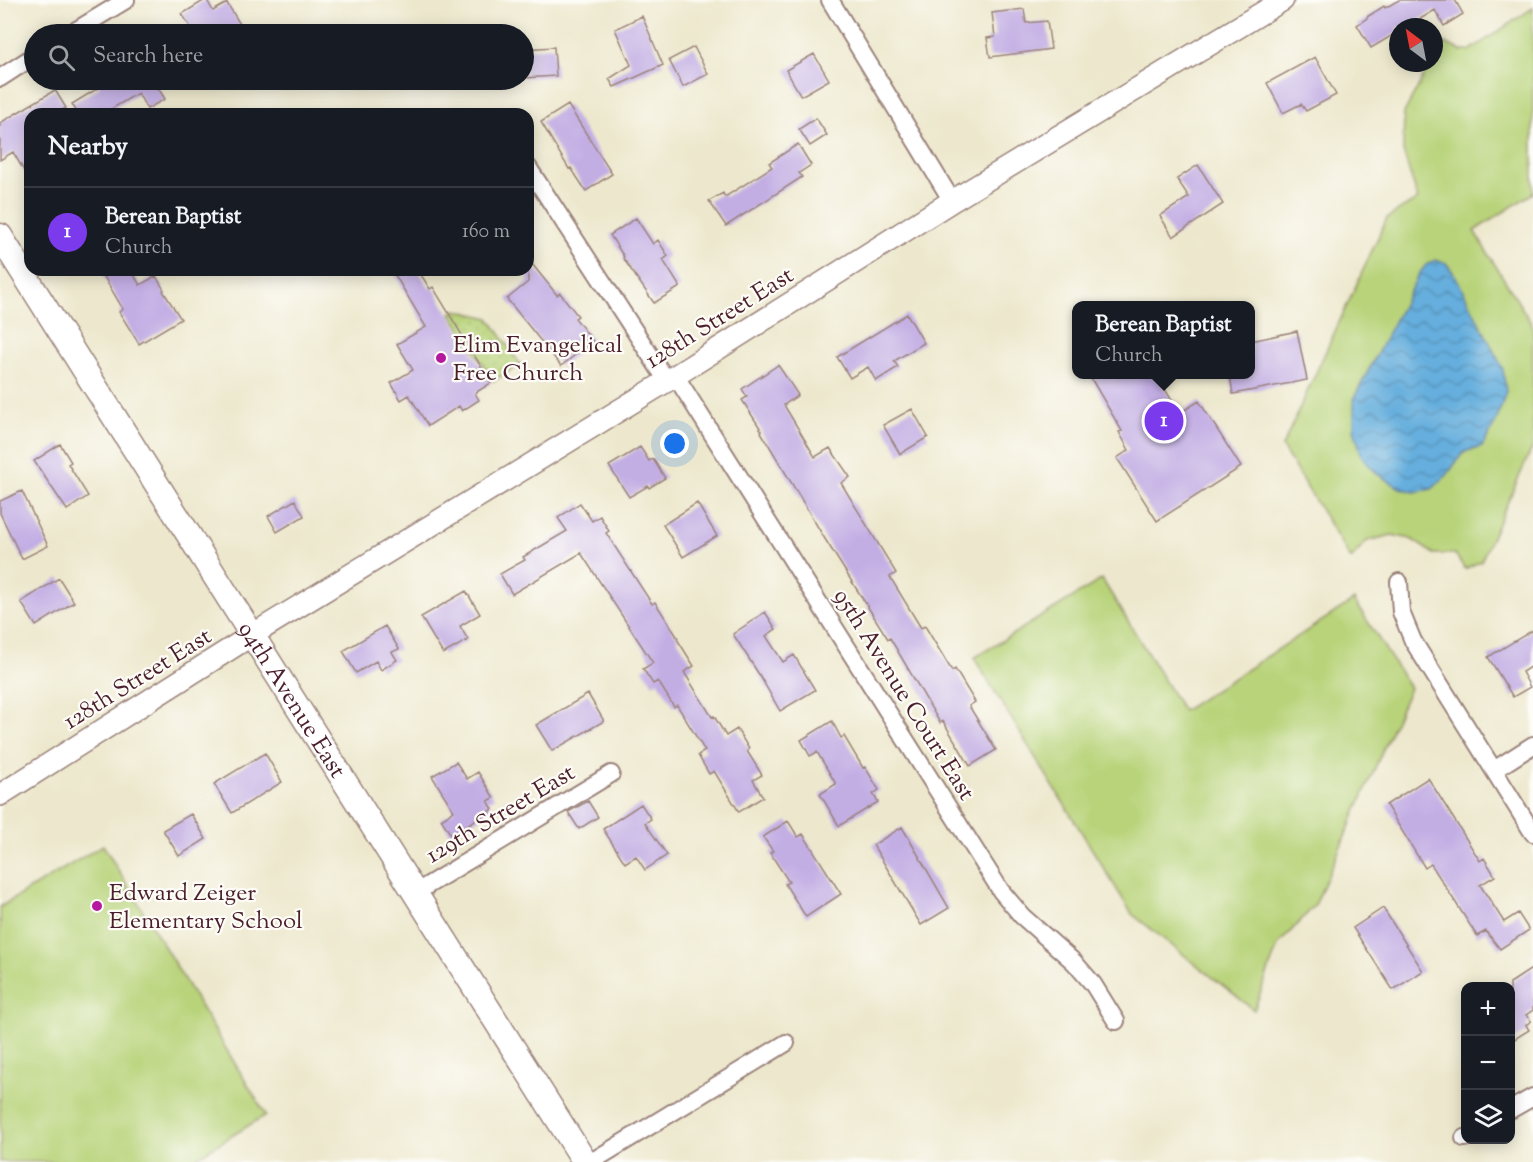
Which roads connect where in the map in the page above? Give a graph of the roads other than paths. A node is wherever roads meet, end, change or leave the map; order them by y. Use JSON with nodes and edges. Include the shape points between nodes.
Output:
{"nodes":[{"id":1,"x":126,"y":0,"type":"edge"},
{"id":2,"x":830,"y":0,"type":"edge"},
{"id":3,"x":1280,"y":1,"type":"edge"},
{"id":4,"x":86,"y":24,"type":"edge"},
{"id":5,"x":24,"y":62,"type":"edge"},
{"id":6,"x":0,"y":78,"type":"edge"},
{"id":7,"x":534,"y":176,"type":"edge"},
{"id":8,"x":952,"y":201,"type":"junction"},
{"id":9,"x":0,"y":236,"type":"edge"},
{"id":10,"x":24,"y":274,"type":"edge"},
{"id":11,"x":25,"y":276,"type":"edge"},
{"id":12,"x":671,"y":378,"type":"junction"},
{"id":13,"x":1399,"y":582,"type":"dead end"},
{"id":14,"x":252,"y":635,"type":"junction"},
{"id":15,"x":1533,"y":746,"type":"edge"},
{"id":16,"x":1494,"y":770,"type":"junction"},
{"id":17,"x":611,"y":774,"type":"dead end"},
{"id":18,"x":0,"y":795,"type":"edge"},
{"id":19,"x":1533,"y":833,"type":"edge"},
{"id":20,"x":415,"y":893,"type":"junction"},
{"id":21,"x":1116,"y":1021,"type":"dead end"},
{"id":22,"x":786,"y":1043,"type":"dead end"},
{"id":23,"x":1533,"y":1097,"type":"edge"},
{"id":24,"x":1515,"y":1107,"type":"edge"},
{"id":25,"x":585,"y":1162,"type":"edge"},
{"id":26,"x":591,"y":1162,"type":"edge"}],
"edges":[{"from":1,"to":4,"type":"street"},
{"from":2,"to":8,"type":"street"},
{"from":3,"to":8,"type":"street","name":"128th Street East"},
{"from":5,"to":6,"type":"street"},
{"from":7,"to":12,"type":"street","name":"95th Avenue Court East"},
{"from":8,"to":12,"type":"street","name":"128th Street East"},
{"from":9,"to":10,"type":"main road","name":"94th Avenue East"},
{"from":11,"to":14,"type":"main road","name":"94th Avenue East"},
{"from":12,"to":14,"type":"street","name":"128th Street East"},
{"from":12,"to":21,"type":"street","name":"95th Avenue Court East","via":[[1001,891],[1022,916],[1074,962]]},
{"from":13,"to":16,"type":"street","via":[[1401,612],[1413,641]]},
{"from":14,"to":18,"type":"street","name":"128th Street East"},
{"from":14,"to":20,"type":"main road","name":"94th Avenue East"},
{"from":15,"to":16,"type":"street"},
{"from":16,"to":19,"type":"street"},
{"from":17,"to":20,"type":"street","name":"129th Street East"},
{"from":20,"to":25,"type":"main road","name":"94th Avenue East"},
{"from":22,"to":26,"type":"street"},
{"from":23,"to":24,"type":"street"}]}
